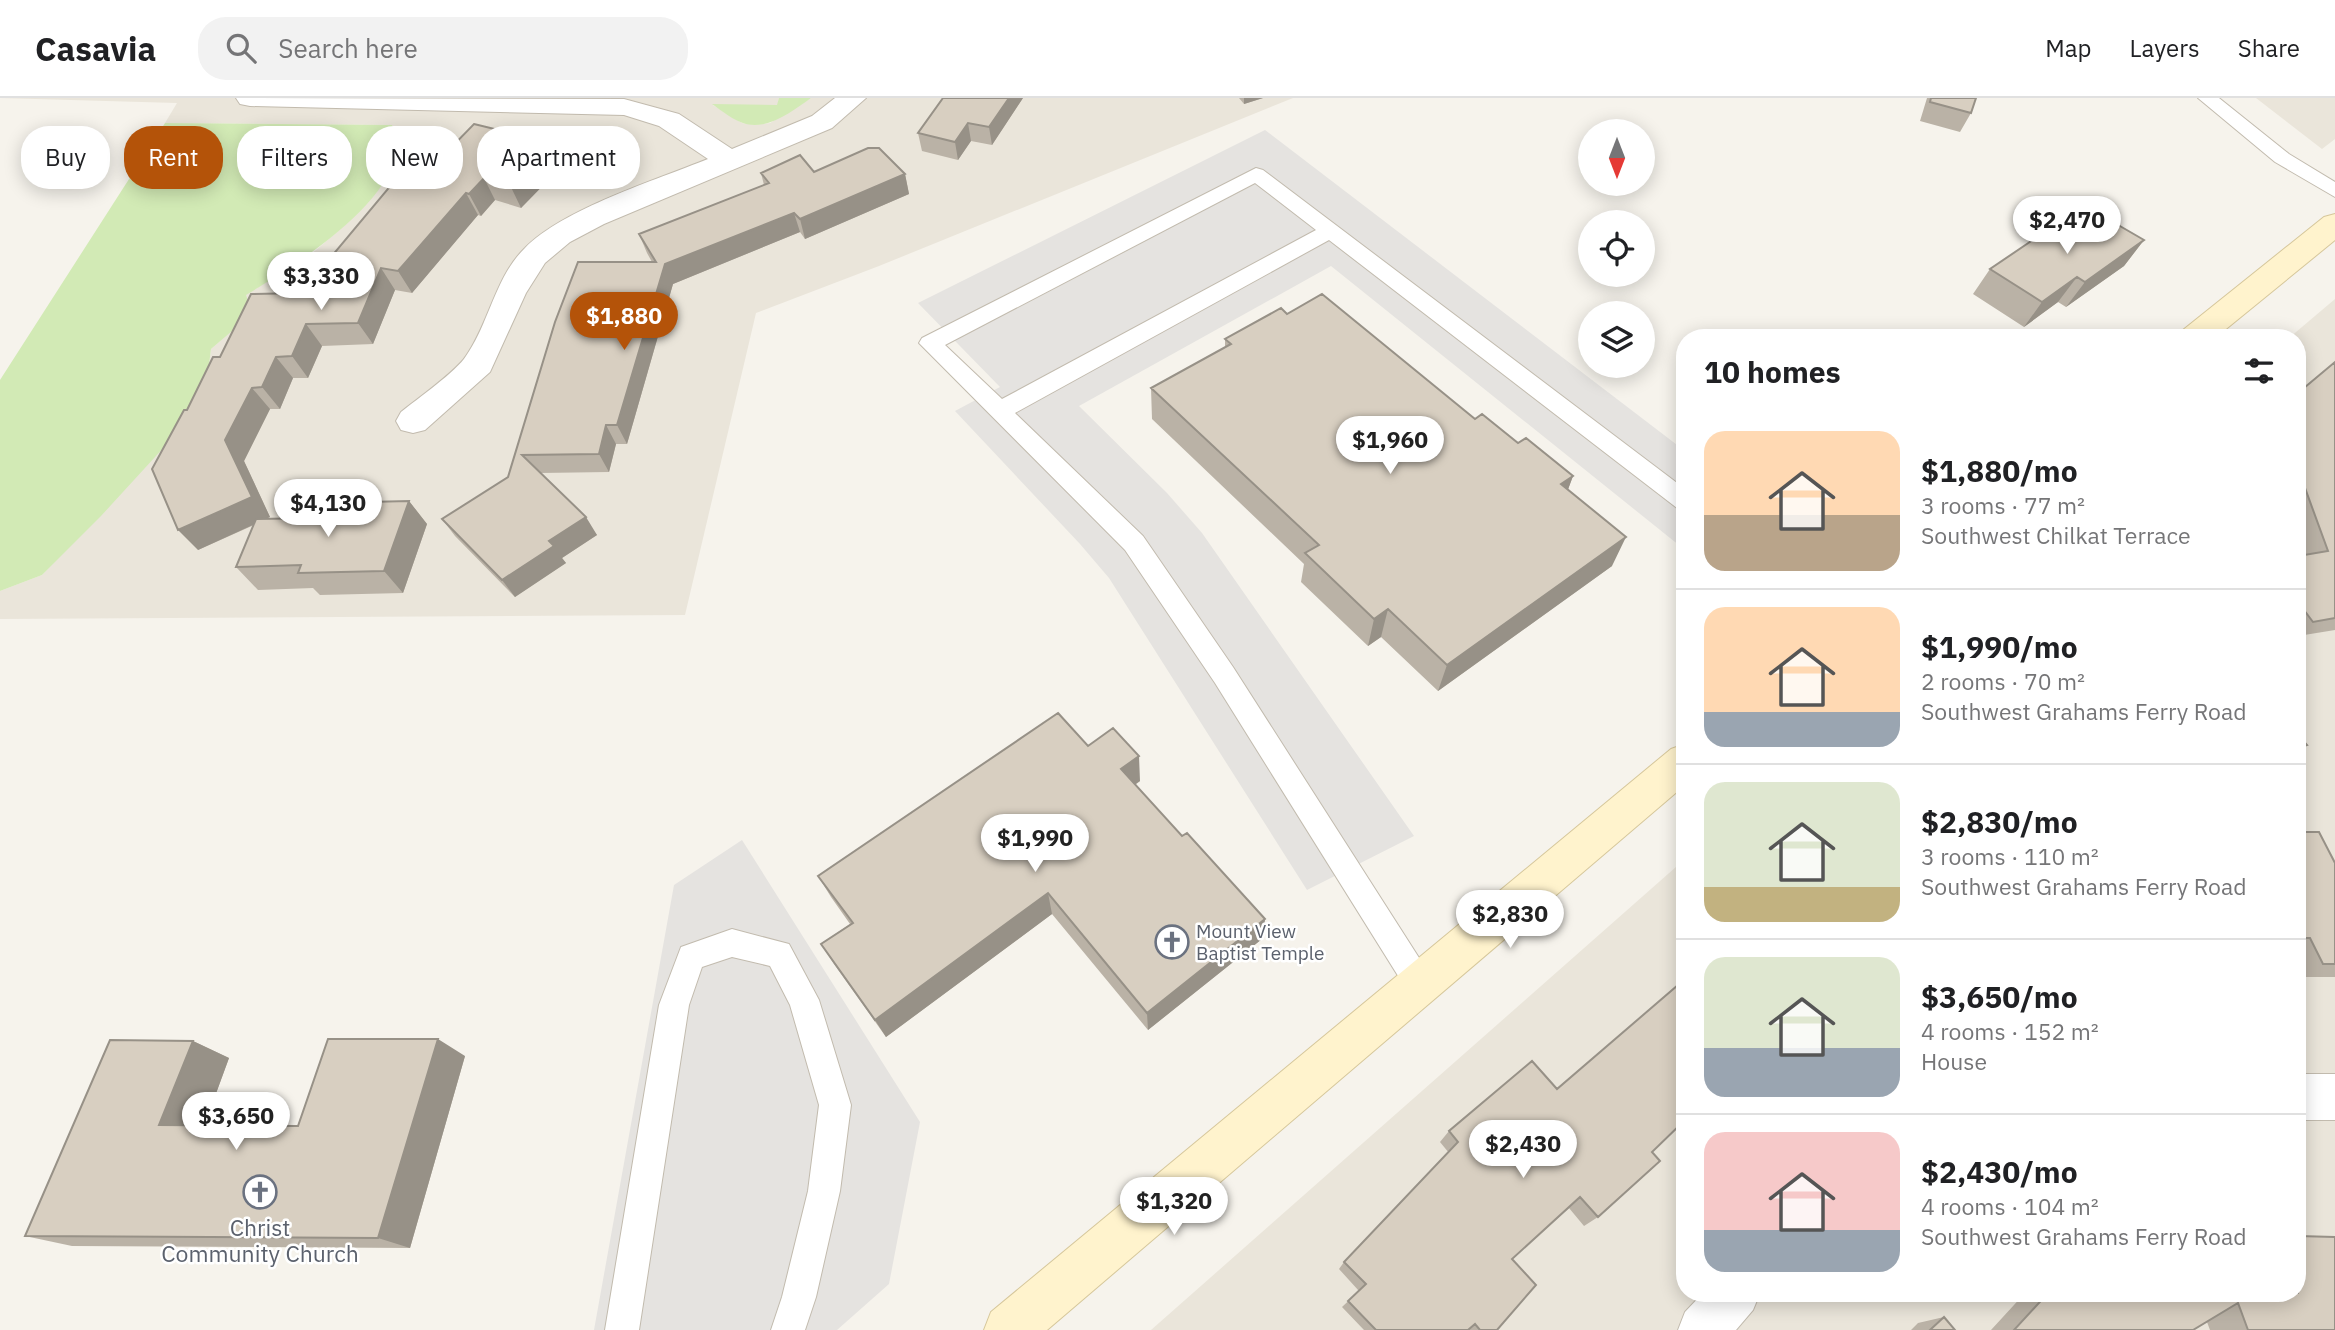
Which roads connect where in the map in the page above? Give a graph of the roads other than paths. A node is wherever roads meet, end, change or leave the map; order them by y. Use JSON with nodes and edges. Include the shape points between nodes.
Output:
{"nodes":[{"id":1,"x":250,"y":98,"type":"edge"},
{"id":2,"x":852,"y":98,"type":"edge"},
{"id":3,"x":2207,"y":98,"type":"edge"},
{"id":4,"x":605,"y":102,"type":"edge"},
{"id":5,"x":729,"y":162,"type":"junction"},
{"id":6,"x":2335,"y":191,"type":"edge"},
{"id":7,"x":2335,"y":224,"type":"edge"},
{"id":8,"x":1329,"y":232,"type":"junction"},
{"id":9,"x":2205,"y":329,"type":"edge"},
{"id":10,"x":999,"y":411,"type":"junction"},
{"id":11,"x":413,"y":421,"type":"dead end"},
{"id":12,"x":1676,"y":495,"type":"edge"},
{"id":13,"x":1676,"y":769,"type":"edge"},
{"id":14,"x":1420,"y":985,"type":"junction"},
{"id":15,"x":2306,"y":1097,"type":"edge"},
{"id":16,"x":2335,"y":1097,"type":"edge"},
{"id":17,"x":1728,"y":1302,"type":"edge"},
{"id":18,"x":622,"y":1330,"type":"edge"},
{"id":19,"x":788,"y":1330,"type":"edge"},
{"id":20,"x":1009,"y":1330,"type":"edge"},
{"id":21,"x":1703,"y":1330,"type":"edge"}],
"edges":[{"from":1,"to":4,"type":"street"},
{"from":2,"to":5,"type":"street","via":[[822,122]]},
{"from":3,"to":6,"type":"lane","via":[[2282,158]]},
{"from":4,"to":5,"type":"street","via":[[670,118]]},
{"from":5,"to":11,"type":"street","via":[[559,235],[534,256],[511,292],[479,364]]},
{"from":7,"to":9,"type":"street"},
{"from":8,"to":10,"type":"lane"},
{"from":8,"to":10,"type":"lane","via":[[1256,174],[930,344]]},
{"from":8,"to":12,"type":"lane"},
{"from":10,"to":14,"type":"lane","via":[[1134,543],[1224,675]]},
{"from":13,"to":14,"type":"street"},
{"from":14,"to":20,"type":"street"},
{"from":15,"to":16,"type":"street"},
{"from":17,"to":21,"type":"street"},
{"from":18,"to":19,"type":"lane","via":[[674,1005],[691,957],[732,943],[779,954],[804,1000],[835,1105],[824,1191]]}]}
